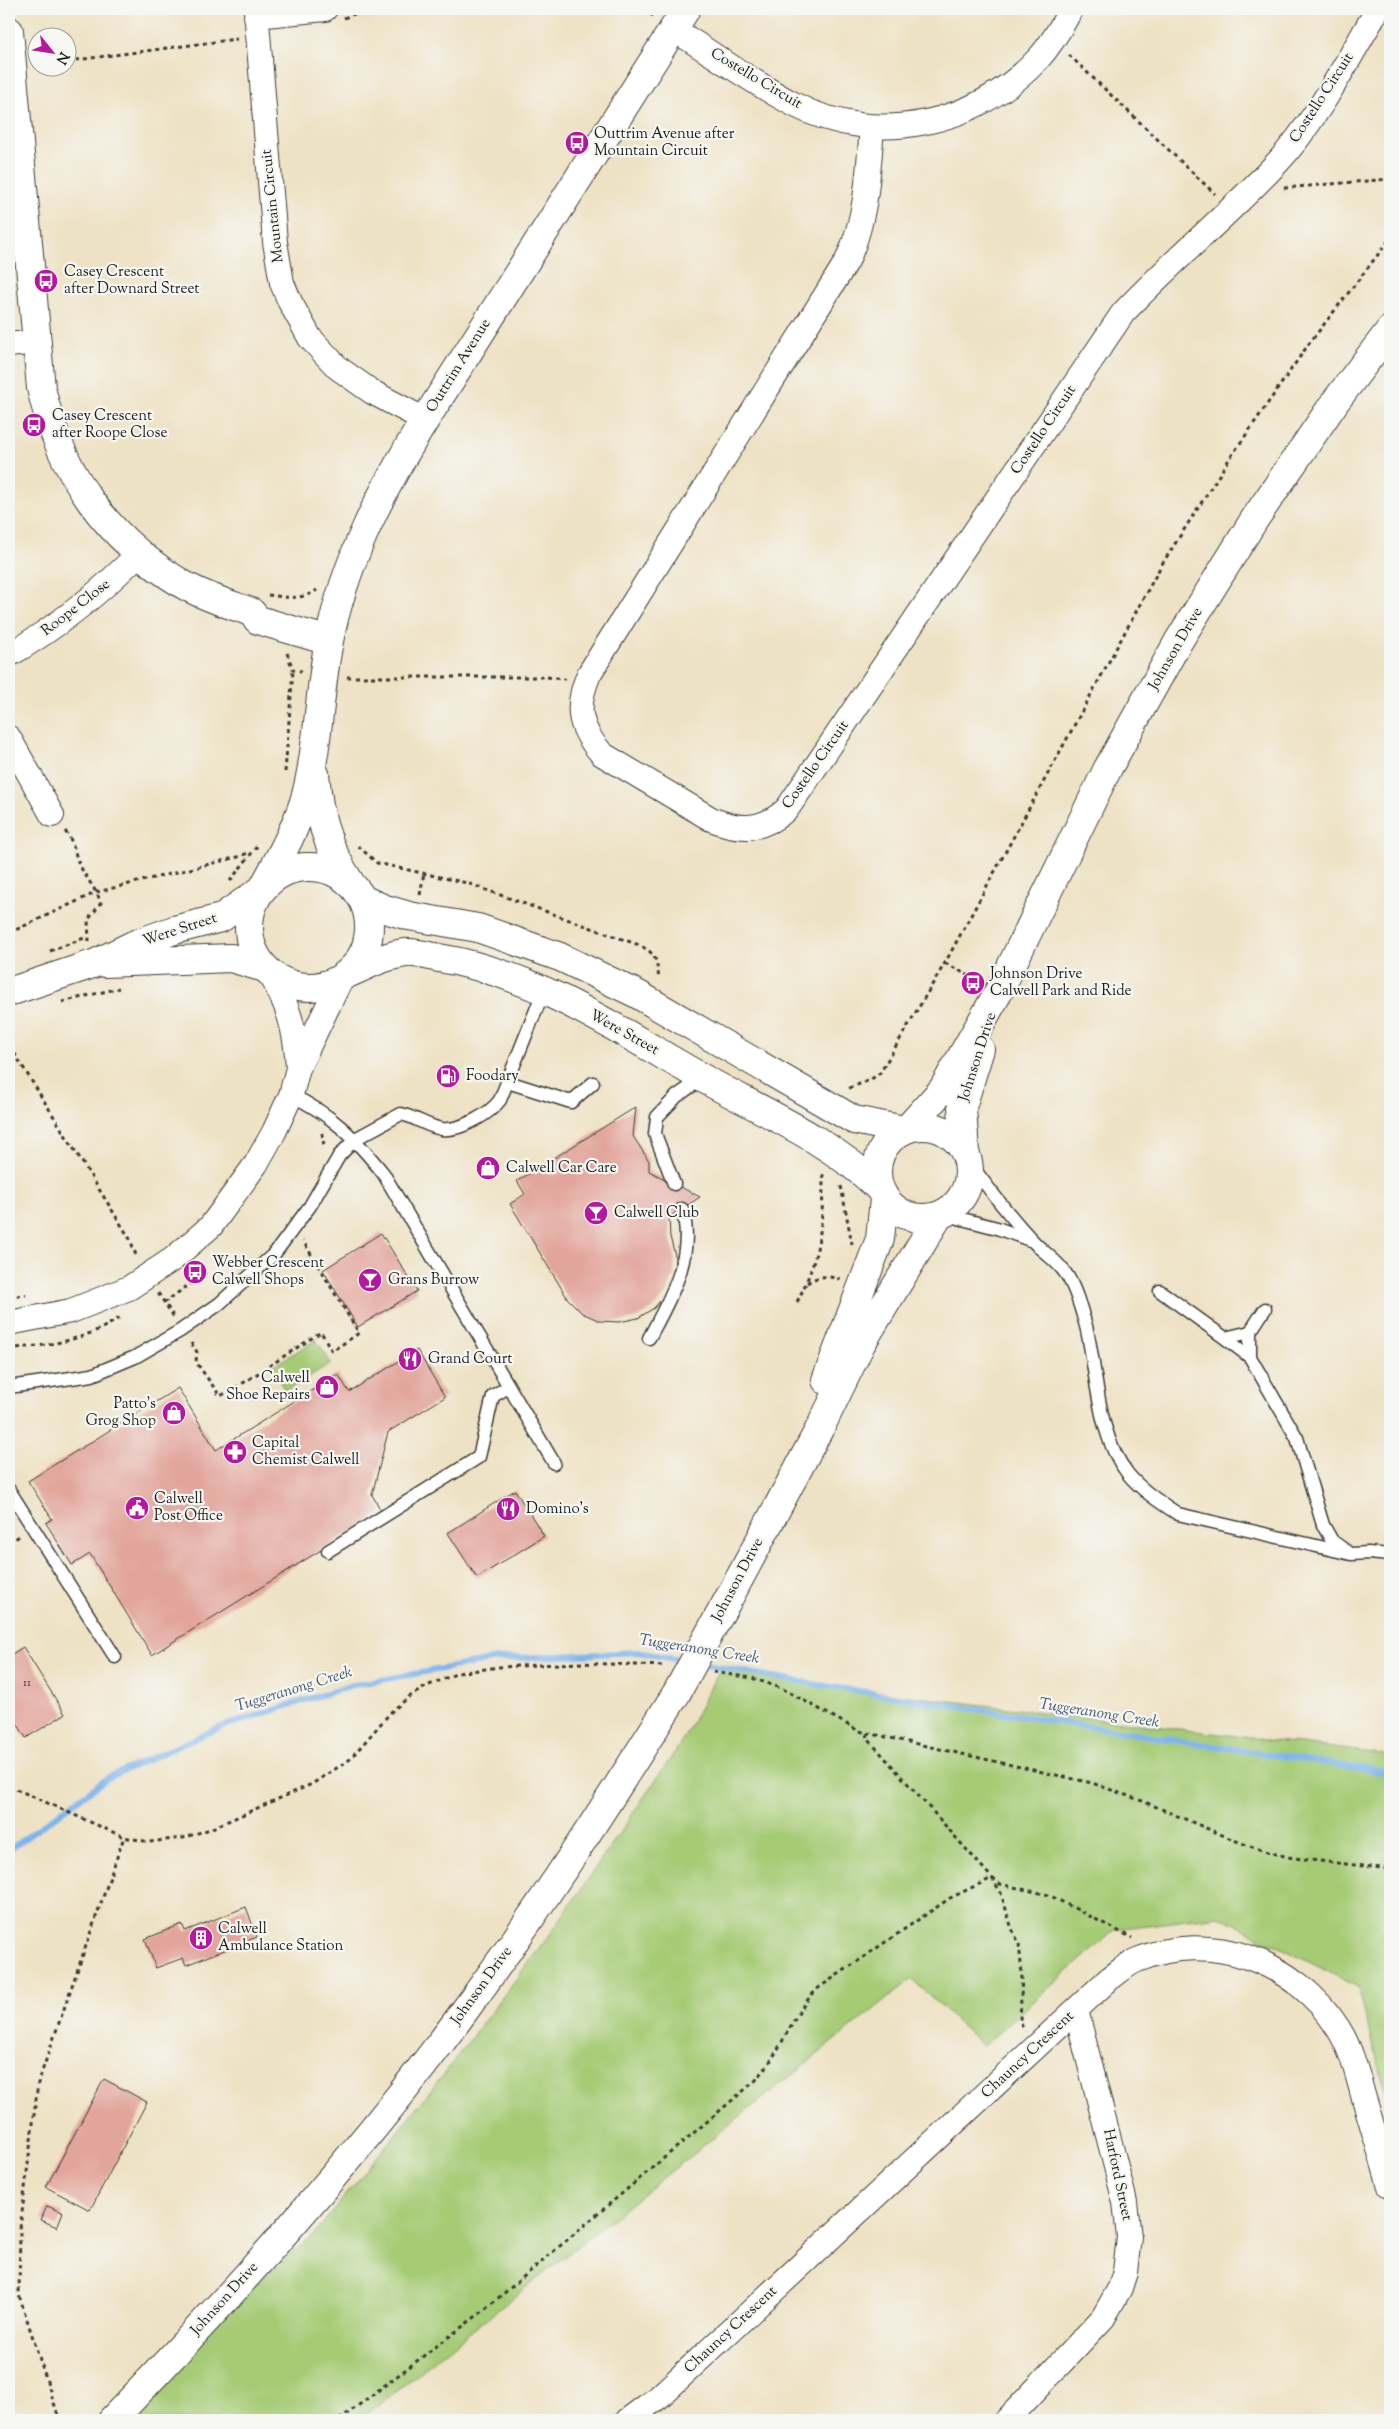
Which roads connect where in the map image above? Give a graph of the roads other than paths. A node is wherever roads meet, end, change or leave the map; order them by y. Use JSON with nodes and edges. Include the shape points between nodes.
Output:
{"nodes":[{"id":1,"x":1071,"y":9,"type":"edge"},
{"id":2,"x":1378,"y":9,"type":"edge"},
{"id":3,"x":256,"y":12,"type":"edge"},
{"id":4,"x":333,"y":14,"type":"edge"},
{"id":5,"x":680,"y":19,"type":"edge"},
{"id":6,"x":9,"y":31,"type":"edge"},
{"id":7,"x":872,"y":127,"type":"junction"},
{"id":8,"x":1390,"y":330,"type":"edge"},
{"id":9,"x":36,"y":342,"type":"junction"},
{"id":10,"x":9,"y":345,"type":"edge"},
{"id":11,"x":425,"y":420,"type":"junction"},
{"id":12,"x":138,"y":554,"type":"junction"},
{"id":13,"x":331,"y":631,"type":"junction"},
{"id":14,"x":9,"y":655,"type":"edge"},
{"id":15,"x":9,"y":738,"type":"edge"},
{"id":16,"x":314,"y":757,"type":"junction"},
{"id":17,"x":52,"y":815,"type":"road end"},
{"id":18,"x":262,"y":888,"type":"junction"},
{"id":19,"x":356,"y":891,"type":"junction"},
{"id":20,"x":96,"y":963,"type":"junction"},
{"id":21,"x":267,"y":969,"type":"junction"},
{"id":22,"x":344,"y":976,"type":"junction"},
{"id":23,"x":988,"y":986,"type":"junction"},
{"id":24,"x":544,"y":990,"type":"junction"},
{"id":25,"x":9,"y":992,"type":"edge"},
{"id":26,"x":298,"y":1068,"type":"junction"},
{"id":27,"x":703,"y":1078,"type":"junction"},
{"id":28,"x":508,"y":1082,"type":"junction"},
{"id":29,"x":593,"y":1083,"type":"dead end"},
{"id":30,"x":291,"y":1095,"type":"junction"},
{"id":31,"x":906,"y":1129,"type":"junction"},
{"id":32,"x":355,"y":1139,"type":"junction"},
{"id":33,"x":966,"y":1156,"type":"junction"},
{"id":34,"x":674,"y":1184,"type":"dead end"},
{"id":35,"x":882,"y":1194,"type":"junction"},
{"id":36,"x":682,"y":1208,"type":"dead end"},
{"id":37,"x":940,"y":1216,"type":"junction"},
{"id":38,"x":1032,"y":1241,"type":"junction"},
{"id":39,"x":1160,"y":1291,"type":"dead end"},
{"id":40,"x":1265,"y":1309,"type":"dead end"},
{"id":41,"x":9,"y":1323,"type":"edge"},
{"id":42,"x":1250,"y":1332,"type":"junction"},
{"id":43,"x":649,"y":1338,"type":"dead end"},
{"id":44,"x":1225,"y":1338,"type":"junction"},
{"id":45,"x":1250,"y":1358,"type":"junction"},
{"id":46,"x":9,"y":1387,"type":"edge"},
{"id":47,"x":508,"y":1388,"type":"junction"},
{"id":48,"x":554,"y":1463,"type":"dead end"},
{"id":49,"x":9,"y":1490,"type":"edge"},
{"id":50,"x":780,"y":1500,"type":"junction"},
{"id":51,"x":328,"y":1551,"type":"dead end"},
{"id":52,"x":1350,"y":1554,"type":"junction"},
{"id":53,"x":1390,"y":1555,"type":"edge"},
{"id":54,"x":115,"y":1656,"type":"dead end"},
{"id":55,"x":1076,"y":2010,"type":"junction"},
{"id":56,"x":1390,"y":2186,"type":"edge"},
{"id":57,"x":112,"y":2420,"type":"edge"},
{"id":58,"x":628,"y":2420,"type":"edge"},
{"id":59,"x":1007,"y":2420,"type":"edge"}],
"edges":[{"from":1,"to":7,"type":"street","name":"Costello Circuit","via":[[1038,58],[1008,86],[973,108],[934,122]]},
{"from":2,"to":7,"type":"street","name":"Costello Circuit","via":[[1304,131],[1277,164],[1155,278],[1124,313],[787,809],[761,825],[730,827],[711,820],[602,754],[589,739],[582,721],[582,692],[847,261],[865,205]]},
{"from":3,"to":4,"type":"street","name":"Mountain Circuit"},
{"from":3,"to":11,"type":"street","name":"Mountain Circuit","via":[[274,242],[282,283],[310,338],[338,368],[372,392]]},
{"from":5,"to":7,"type":"street","name":"Costello Circuit","via":[[796,106],[833,120]]},
{"from":5,"to":11,"type":"street","name":"Outtrim Avenue"},
{"from":6,"to":9,"type":"street"},
{"from":8,"to":23,"type":"street","name":"Johnson Drive","via":[[1254,520],[1178,642]]},
{"from":9,"to":10,"type":"street"},
{"from":9,"to":12,"type":"street","via":[[47,412],[64,457],[103,519]]},
{"from":11,"to":13,"type":"street","name":"Outtrim Avenue","via":[[373,509],[345,582]]},
{"from":12,"to":13,"type":"street","via":[[185,585],[256,603],[258,620]]},
{"from":12,"to":14,"type":"street","name":"Roope Close","via":[[70,616]]},
{"from":13,"to":16,"type":"street","name":"Outtrim Avenue","via":[[319,700]]},
{"from":15,"to":17,"type":"street"},
{"from":16,"to":18,"type":"street","name":"Outtrim Avenue","via":[[306,794],[280,858]]},
{"from":16,"to":19,"type":"street","name":"Outtrim Avenue","via":[[324,831],[335,859]]},
{"from":18,"to":19,"type":"street","via":[[284,871],[312,866],[326,869]]},
{"from":18,"to":20,"type":"street","name":"Were Street","via":[[221,918],[174,930]]},
{"from":18,"to":21,"type":"street","via":[[248,924],[253,950]]},
{"from":19,"to":22,"type":"street","via":[[369,919],[366,946],[361,958]]},
{"from":19,"to":31,"type":"street","via":[[385,909],[478,928],[560,957],[637,994],[854,1120]]},
{"from":20,"to":21,"type":"street","name":"Were Street","via":[[231,958]]},
{"from":20,"to":25,"type":"street","name":"Were Street"},
{"from":21,"to":22,"type":"street","via":[[291,984],[304,987]]},
{"from":21,"to":26,"type":"street","via":[[282,993],[291,1018],[297,1042]]},
{"from":22,"to":24,"type":"street","name":"Were Street","via":[[407,953],[462,962]]},
{"from":22,"to":26,"type":"street"},
{"from":23,"to":31,"type":"street","name":"Johnson Drive","via":[[943,1089]]},
{"from":23,"to":33,"type":"street","name":"Johnson Drive","via":[[962,1107]]},
{"from":24,"to":27,"type":"street","name":"Were Street","via":[[613,1025]]},
{"from":24,"to":28,"type":"lane"},
{"from":26,"to":30,"type":"street"},
{"from":27,"to":34,"type":"lane","via":[[677,1096],[656,1117],[656,1134]]},
{"from":27,"to":35,"type":"street","name":"Were Street","via":[[857,1167]]},
{"from":28,"to":29,"type":"lane","via":[[571,1102]]},
{"from":28,"to":32,"type":"lane","via":[[500,1100],[488,1114],[451,1129],[435,1127],[401,1114]]},
{"from":30,"to":32,"type":"lane","via":[[313,1106]]},
{"from":30,"to":41,"type":"street","via":[[256,1164],[211,1226],[173,1259],[129,1288],[71,1311]]},
{"from":31,"to":33,"type":"street","via":[[937,1128],[957,1141]]},
{"from":31,"to":35,"type":"street","via":[[890,1140],[877,1163],[876,1176]]},
{"from":32,"to":46,"type":"lane","via":[[339,1156],[310,1206],[275,1253],[219,1304],[135,1357],[92,1375]]},
{"from":32,"to":47,"type":"lane","via":[[383,1173]]},
{"from":33,"to":37,"type":"street","via":[[970,1173],[963,1196]]},
{"from":33,"to":38,"type":"lane","via":[[990,1191]]},
{"from":35,"to":37,"type":"street","via":[[902,1214],[913,1218]]},
{"from":35,"to":50,"type":"street","name":"Johnson Drive","via":[[880,1239]]},
{"from":36,"to":43,"type":"lane","via":[[686,1222],[684,1260],[672,1293]]},
{"from":37,"to":38,"type":"lane","via":[[997,1228]]},
{"from":37,"to":50,"type":"street","name":"Johnson Drive","via":[[869,1330]]},
{"from":38,"to":52,"type":"lane","via":[[1067,1275],[1078,1297],[1112,1448],[1128,1475],[1178,1514]]},
{"from":39,"to":44,"type":"lane"},
{"from":40,"to":42,"type":"lane"},
{"from":42,"to":44,"type":"lane"},
{"from":42,"to":45,"type":"lane"},
{"from":44,"to":45,"type":"lane"},
{"from":45,"to":52,"type":"lane","via":[[1297,1438],[1323,1525],[1332,1541]]},
{"from":47,"to":48,"type":"lane"},
{"from":47,"to":51,"type":"lane","via":[[493,1396],[479,1457]]},
{"from":49,"to":54,"type":"lane"},
{"from":50,"to":57,"type":"street","name":"Johnson Drive","bridge":true,"via":[[676,1694],[534,1914],[453,2026],[291,2227]]},
{"from":52,"to":53,"type":"lane"},
{"from":55,"to":56,"type":"street","name":"Chauncy Crescent","via":[[1109,1979],[1135,1961],[1183,1947],[1219,1949],[1255,1958],[1288,1976],[1317,2000],[1339,2029],[1353,2060]]},
{"from":55,"to":58,"type":"street","name":"Chauncy Crescent","via":[[660,2396]]},
{"from":55,"to":59,"type":"street","name":"Harford Street","via":[[1125,2202],[1129,2237],[1125,2272],[1103,2318]]}]}
